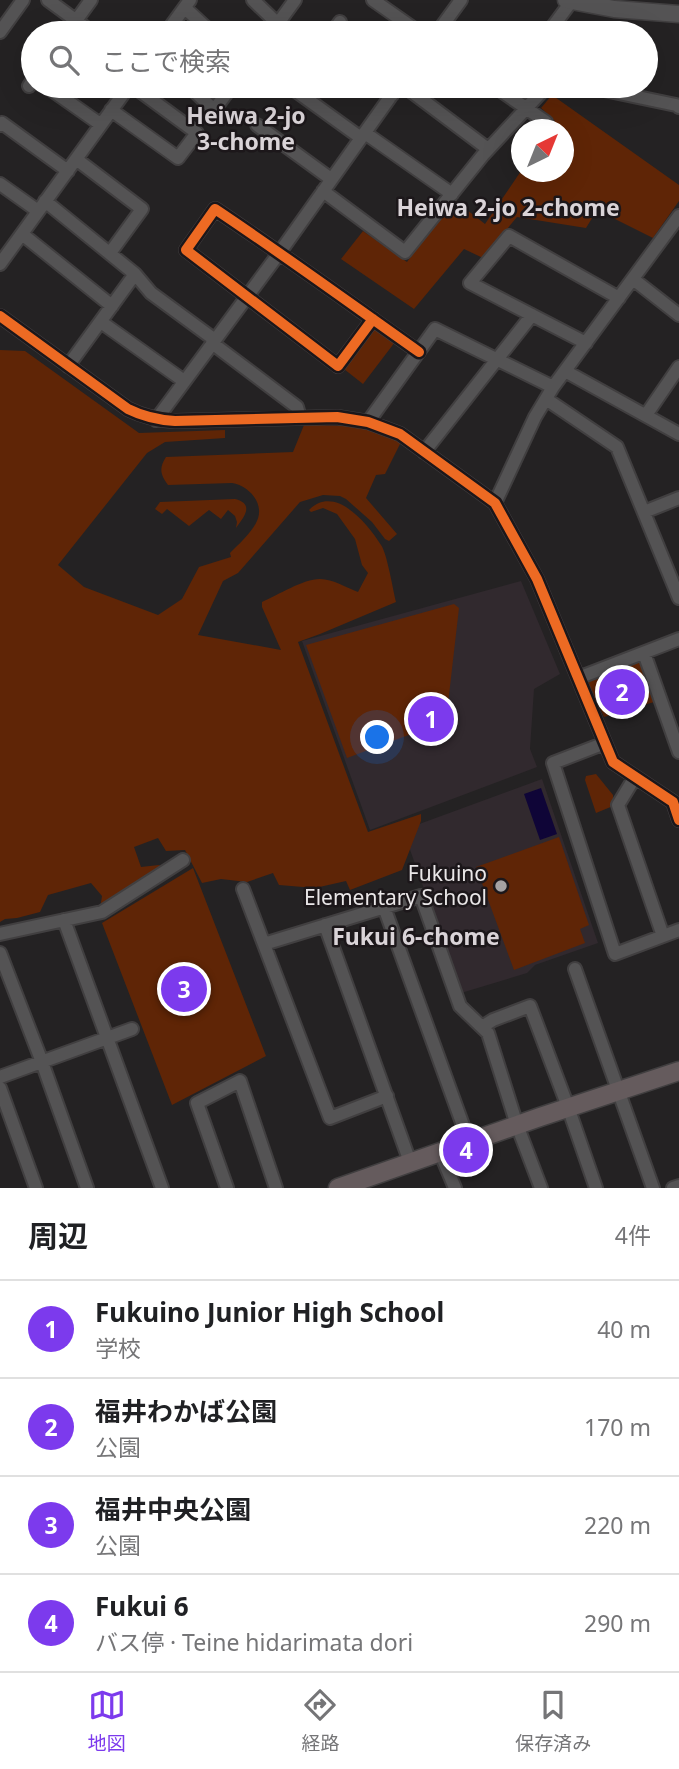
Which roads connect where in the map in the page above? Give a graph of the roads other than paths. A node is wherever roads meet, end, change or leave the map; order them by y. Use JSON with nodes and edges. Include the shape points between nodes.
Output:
{"nodes":[{"id":1,"x":23,"y":0,"type":"edge"},
{"id":2,"x":48,"y":0,"type":"edge"},
{"id":3,"x":91,"y":0,"type":"edge"},
{"id":4,"x":253,"y":0,"type":"edge"},
{"id":5,"x":295,"y":0,"type":"edge"},
{"id":6,"x":373,"y":0,"type":"edge"},
{"id":7,"x":461,"y":0,"type":"edge"},
{"id":8,"x":569,"y":1,"type":"edge"},
{"id":9,"x":187,"y":4,"type":"edge"},
{"id":10,"x":679,"y":14,"type":"edge"},
{"id":11,"x":76,"y":21,"type":"joint"},
{"id":12,"x":175,"y":21,"type":"edge"},
{"id":13,"x":202,"y":21,"type":"edge"},
{"id":14,"x":268,"y":21,"type":"edge"},
{"id":15,"x":280,"y":21,"type":"edge"},
{"id":16,"x":404,"y":21,"type":"edge"},
{"id":17,"x":446,"y":21,"type":"edge"},
{"id":18,"x":556,"y":21,"type":"edge"},
{"id":19,"x":1,"y":29,"type":"edge"},
{"id":20,"x":63,"y":98,"type":"edge"},
{"id":21,"x":121,"y":98,"type":"edge"},
{"id":22,"x":148,"y":98,"type":"edge"},
{"id":23,"x":202,"y":98,"type":"edge"},
{"id":24,"x":223,"y":98,"type":"edge"},
{"id":25,"x":307,"y":98,"type":"edge"},
{"id":26,"x":391,"y":98,"type":"edge"},
{"id":27,"x":412,"y":98,"type":"edge"},
{"id":28,"x":511,"y":98,"type":"edge"},
{"id":29,"x":536,"y":98,"type":"edge"},
{"id":30,"x":642,"y":98,"type":"edge"},
{"id":31,"x":679,"y":107,"type":"edge"},
{"id":32,"x":526,"y":109,"type":"junction"},
{"id":33,"x":111,"y":110,"type":"junction"},
{"id":34,"x":541,"y":119,"type":"edge"},
{"id":35,"x":100,"y":124,"type":"junction"},
{"id":36,"x":0,"y":125,"type":"edge"},
{"id":37,"x":257,"y":125,"type":"dead end"},
{"id":38,"x":363,"y":135,"type":"junction"},
{"id":39,"x":488,"y":149,"type":"junction"},
{"id":40,"x":76,"y":159,"type":"junction"},
{"id":41,"x":68,"y":171,"type":"junction"},
{"id":42,"x":331,"y":179,"type":"junction"},
{"id":43,"x":0,"y":184,"type":"edge"},
{"id":44,"x":323,"y":191,"type":"junction"},
{"id":45,"x":452,"y":194,"type":"junction"},
{"id":46,"x":42,"y":206,"type":"junction"},
{"id":47,"x":679,"y":216,"type":"edge"},
{"id":48,"x":22,"y":234,"type":"junction"},
{"id":49,"x":4,"y":250,"type":"edge"},
{"id":50,"x":280,"y":252,"type":"junction"},
{"id":51,"x":110,"y":253,"type":"junction"},
{"id":52,"x":0,"y":264,"type":"edge"},
{"id":53,"x":135,"y":274,"type":"junction"},
{"id":54,"x":633,"y":279,"type":"junction"},
{"id":55,"x":247,"y":297,"type":"junction"},
{"id":56,"x":619,"y":298,"type":"junction"},
{"id":57,"x":112,"y":306,"type":"junction"},
{"id":58,"x":532,"y":315,"type":"junction"},
{"id":59,"x":679,"y":315,"type":"edge"},
{"id":60,"x":0,"y":316,"type":"edge"},
{"id":61,"x":373,"y":319,"type":"junction"},
{"id":62,"x":101,"y":321,"type":"junction"},
{"id":63,"x":213,"y":342,"type":"junction"},
{"id":64,"x":586,"y":343,"type":"junction"},
{"id":65,"x":419,"y":352,"type":"junction"},
{"id":66,"x":497,"y":359,"type":"junction"},
{"id":67,"x":68,"y":366,"type":"junction"},
{"id":68,"x":679,"y":367,"type":"edge"},
{"id":69,"x":565,"y":371,"type":"junction"},
{"id":70,"x":184,"y":381,"type":"junction"},
{"id":71,"x":553,"y":387,"type":"junction"},
{"id":72,"x":545,"y":400,"type":"junction"},
{"id":73,"x":646,"y":415,"type":"junction"},
{"id":74,"x":300,"y":418,"type":"junction"},
{"id":75,"x":156,"y":420,"type":"junction"},
{"id":76,"x":368,"y":422,"type":"junction"},
{"id":77,"x":679,"y":433,"type":"edge"},
{"id":78,"x":424,"y":452,"type":"junction"},
{"id":79,"x":679,"y":498,"type":"edge"},
{"id":80,"x":495,"y":503,"type":"junction"},
{"id":81,"x":644,"y":512,"type":"junction"},
{"id":82,"x":674,"y":574,"type":"edge"},
{"id":83,"x":679,"y":598,"type":"edge"},
{"id":84,"x":679,"y":639,"type":"edge"},
{"id":85,"x":644,"y":653,"type":"junction"},
{"id":86,"x":578,"y":678,"type":"junction"},
{"id":87,"x":605,"y":743,"type":"junction"},
{"id":88,"x":679,"y":752,"type":"edge"},
{"id":89,"x":635,"y":777,"type":"junction"},
{"id":90,"x":676,"y":801,"type":"edge"},
{"id":91,"x":679,"y":820,"type":"edge"},
{"id":92,"x":183,"y":860,"type":"dead end"},
{"id":93,"x":243,"y":889,"type":"dead end"},
{"id":94,"x":384,"y":907,"type":"junction"},
{"id":95,"x":64,"y":920,"type":"junction"},
{"id":96,"x":325,"y":925,"type":"junction"},
{"id":97,"x":679,"y":930,"type":"edge"},
{"id":98,"x":0,"y":934,"type":"edge"},
{"id":99,"x":663,"y":936,"type":"junction"},
{"id":100,"x":264,"y":944,"type":"junction"},
{"id":101,"x":0,"y":953,"type":"edge"},
{"id":102,"x":575,"y":969,"type":"dead end"},
{"id":103,"x":482,"y":1027,"type":"junction"},
{"id":104,"x":132,"y":1029,"type":"dead end"},
{"id":105,"x":107,"y":1038,"type":"junction"},
{"id":106,"x":42,"y":1062,"type":"junction"},
{"id":107,"x":678,"y":1075,"type":"edge"},
{"id":108,"x":0,"y":1077,"type":"edge"},
{"id":109,"x":0,"y":1088,"type":"edge"},
{"id":110,"x":620,"y":1090,"type":"junction"},
{"id":111,"x":387,"y":1096,"type":"junction"},
{"id":112,"x":568,"y":1107,"type":"junction"},
{"id":113,"x":517,"y":1125,"type":"junction"},
{"id":114,"x":469,"y":1142,"type":"junction"},
{"id":115,"x":440,"y":1152,"type":"junction"},
{"id":116,"x":411,"y":1162,"type":"junction"},
{"id":117,"x":679,"y":1186,"type":"edge"},
{"id":118,"x":346,"y":1187,"type":"edge"},
{"id":119,"x":36,"y":1188,"type":"edge"},
{"id":120,"x":87,"y":1188,"type":"edge"},
{"id":121,"x":162,"y":1188,"type":"edge"},
{"id":122,"x":227,"y":1188,"type":"edge"},
{"id":123,"x":276,"y":1188,"type":"edge"},
{"id":124,"x":455,"y":1188,"type":"edge"},
{"id":125,"x":541,"y":1188,"type":"edge"},
{"id":126,"x":596,"y":1188,"type":"edge"},
{"id":127,"x":653,"y":1188,"type":"edge"},
{"id":128,"x":673,"y":1188,"type":"edge"}],
"edges":[{"from":1,"to":19,"type":"street"},
{"from":2,"to":11,"type":"street"},
{"from":3,"to":11,"type":"street"},
{"from":4,"to":14,"type":"street"},
{"from":5,"to":15,"type":"street"},
{"from":6,"to":16,"type":"street"},
{"from":7,"to":17,"type":"street"},
{"from":8,"to":10,"type":"street"},
{"from":8,"to":18,"type":"street"},
{"from":9,"to":12,"type":"street"},
{"from":9,"to":13,"type":"street"},
{"from":20,"to":35,"type":"street"},
{"from":21,"to":33,"type":"street"},
{"from":22,"to":33,"type":"street","via":[[197,133],[178,158]]},
{"from":23,"to":24,"type":"street","via":[[214,110]]},
{"from":25,"to":38,"type":"street"},
{"from":26,"to":38,"type":"street"},
{"from":27,"to":39,"type":"street"},
{"from":28,"to":32,"type":"street"},
{"from":29,"to":32,"type":"street"},
{"from":30,"to":31,"type":"street"},
{"from":32,"to":34,"type":"street"},
{"from":32,"to":39,"type":"street"},
{"from":33,"to":35,"type":"street"},
{"from":35,"to":40,"type":"street"},
{"from":36,"to":41,"type":"street"},
{"from":37,"to":42,"type":"street"},
{"from":38,"to":42,"type":"street"},
{"from":38,"to":45,"type":"street"},
{"from":39,"to":45,"type":"street"},
{"from":40,"to":41,"type":"street"},
{"from":40,"to":51,"type":"street","via":[[142,209]]},
{"from":41,"to":46,"type":"street"},
{"from":42,"to":44,"type":"street"},
{"from":43,"to":46,"type":"street"},
{"from":44,"to":45,"type":"street","via":[[405,252]]},
{"from":44,"to":50,"type":"street"},
{"from":46,"to":48,"type":"street"},
{"from":46,"to":51,"type":"street"},
{"from":47,"to":54,"type":"street"},
{"from":48,"to":49,"type":"street"},
{"from":48,"to":57,"type":"street"},
{"from":49,"to":52,"type":"street"},
{"from":50,"to":55,"type":"street"},
{"from":50,"to":55,"type":"street","via":[[215,209],[186,250]]},
{"from":50,"to":61,"type":"street"},
{"from":51,"to":53,"type":"street"},
{"from":53,"to":57,"type":"street"},
{"from":53,"to":63,"type":"street","via":[[151,293]]},
{"from":54,"to":56,"type":"street"},
{"from":54,"to":59,"type":"street"},
{"from":55,"to":61,"type":"street","via":[[338,366]]},
{"from":55,"to":63,"type":"street"},
{"from":56,"to":58,"type":"street","via":[[509,236],[470,283]]},
{"from":56,"to":64,"type":"street"},
{"from":57,"to":62,"type":"street"},
{"from":58,"to":64,"type":"street"},
{"from":58,"to":66,"type":"street"},
{"from":60,"to":67,"type":"street"},
{"from":61,"to":65,"type":"street"},
{"from":62,"to":67,"type":"street"},
{"from":62,"to":70,"type":"street"},
{"from":63,"to":70,"type":"street"},
{"from":63,"to":74,"type":"street","via":[[297,407]]},
{"from":64,"to":69,"type":"street"},
{"from":65,"to":66,"type":"street","via":[[435,329]]},
{"from":65,"to":76,"type":"street"},
{"from":66,"to":71,"type":"street"},
{"from":66,"to":78,"type":"street"},
{"from":67,"to":75,"type":"street","via":[[128,409]]},
{"from":68,"to":73,"type":"street"},
{"from":69,"to":71,"type":"street"},
{"from":69,"to":73,"type":"street"},
{"from":70,"to":75,"type":"street"},
{"from":71,"to":72,"type":"street"},
{"from":72,"to":80,"type":"street"},
{"from":72,"to":81,"type":"street","via":[[617,447]]},
{"from":73,"to":77,"type":"street"},
{"from":74,"to":75,"type":"street"},
{"from":74,"to":76,"type":"street"},
{"from":76,"to":78,"type":"street","via":[[400,434]]},
{"from":78,"to":80,"type":"street"},
{"from":79,"to":81,"type":"street"},
{"from":80,"to":86,"type":"street","via":[[537,579]]},
{"from":81,"to":82,"type":"street"},
{"from":82,"to":83,"type":"street"},
{"from":84,"to":85,"type":"street"},
{"from":85,"to":86,"type":"street"},
{"from":85,"to":88,"type":"street"},
{"from":86,"to":87,"type":"street"},
{"from":87,"to":89,"type":"street","via":[[613,762]]},
{"from":87,"to":99,"type":"street","via":[[552,763],[615,954]]},
{"from":89,"to":90,"type":"street"},
{"from":89,"to":99,"type":"street","via":[[618,805]]},
{"from":90,"to":91,"type":"street"},
{"from":92,"to":95,"type":"street","via":[[102,912]]},
{"from":93,"to":100,"type":"street"},
{"from":94,"to":96,"type":"street"},
{"from":94,"to":103,"type":"street","via":[[421,896],[460,1006]]},
{"from":94,"to":114,"type":"street"},
{"from":95,"to":98,"type":"street"},
{"from":95,"to":105,"type":"street"},
{"from":96,"to":100,"type":"street"},
{"from":96,"to":111,"type":"street"},
{"from":97,"to":99,"type":"street"},
{"from":100,"to":111,"type":"street","via":[[330,1118]]},
{"from":101,"to":106,"type":"street"},
{"from":102,"to":110,"type":"street"},
{"from":103,"to":112,"type":"street","via":[[530,1006]]},
{"from":103,"to":113,"type":"street","via":[[488,1033]]},
{"from":104,"to":105,"type":"street"},
{"from":105,"to":106,"type":"street"},
{"from":105,"to":121,"type":"street"},
{"from":106,"to":108,"type":"street"},
{"from":106,"to":120,"type":"street"},
{"from":107,"to":110,"type":"main road"},
{"from":109,"to":119,"type":"street"},
{"from":110,"to":112,"type":"main road"},
{"from":110,"to":127,"type":"street"},
{"from":111,"to":116,"type":"street"},
{"from":112,"to":113,"type":"main road"},
{"from":112,"to":126,"type":"street"},
{"from":113,"to":114,"type":"main road"},
{"from":113,"to":125,"type":"street"},
{"from":114,"to":115,"type":"main road"},
{"from":115,"to":116,"type":"main road"},
{"from":115,"to":124,"type":"street"},
{"from":116,"to":118,"type":"main road"},
{"from":117,"to":128,"type":"street"},
{"from":122,"to":123,"type":"street","via":[[197,1103],[240,1081]]}]}
